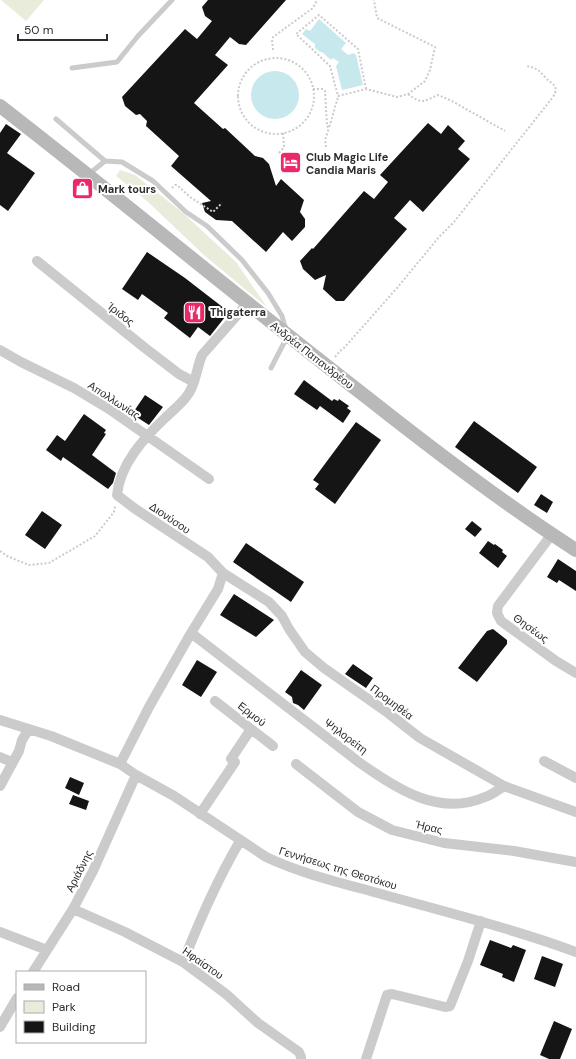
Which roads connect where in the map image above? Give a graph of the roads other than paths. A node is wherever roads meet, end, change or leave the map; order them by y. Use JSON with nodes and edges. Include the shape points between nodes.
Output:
{"nodes":[{"id":1,"x":172,"y":0,"type":"edge"},
{"id":2,"x":72,"y":68,"type":"dead end"},
{"id":3,"x":0,"y":106,"type":"edge"},
{"id":4,"x":56,"y":119,"type":"dead end"},
{"id":5,"x":105,"y":161,"type":"junction"},
{"id":6,"x":88,"y":175,"type":"junction"},
{"id":7,"x":37,"y":261,"type":"dead end"},
{"id":8,"x":247,"y":304,"type":"junction"},
{"id":9,"x":288,"y":337,"type":"junction"},
{"id":10,"x":0,"y":350,"type":"edge"},
{"id":11,"x":271,"y":368,"type":"dead end"},
{"id":12,"x":194,"y":382,"type":"junction"},
{"id":13,"x":146,"y":435,"type":"junction"},
{"id":14,"x":209,"y":479,"type":"dead end"},
{"id":15,"x":552,"y":534,"type":"junction"},
{"id":16,"x":576,"y":550,"type":"edge"},
{"id":17,"x":223,"y":573,"type":"junction"},
{"id":18,"x":191,"y":633,"type":"junction"},
{"id":19,"x":576,"y":673,"type":"edge"},
{"id":20,"x":215,"y":701,"type":"dead end"},
{"id":21,"x":0,"y":720,"type":"edge"},
{"id":22,"x":29,"y":729,"type":"junction"},
{"id":23,"x":251,"y":729,"type":"junction"},
{"id":24,"x":273,"y":746,"type":"dead end"},
{"id":25,"x":0,"y":757,"type":"edge"},
{"id":26,"x":544,"y":761,"type":"dead end"},
{"id":27,"x":12,"y":762,"type":"junction"},
{"id":28,"x":120,"y":764,"type":"junction"},
{"id":29,"x":296,"y":764,"type":"dead end"},
{"id":30,"x":136,"y":775,"type":"junction"},
{"id":31,"x":576,"y":778,"type":"edge"},
{"id":32,"x":0,"y":786,"type":"edge"},
{"id":33,"x":504,"y":786,"type":"junction"},
{"id":34,"x":576,"y":812,"type":"edge"},
{"id":35,"x":200,"y":814,"type":"junction"},
{"id":36,"x":240,"y":841,"type":"junction"},
{"id":37,"x":576,"y":862,"type":"edge"},
{"id":38,"x":73,"y":909,"type":"junction"},
{"id":39,"x":481,"y":921,"type":"junction"},
{"id":40,"x":0,"y":932,"type":"edge"},
{"id":41,"x":47,"y":950,"type":"junction"},
{"id":42,"x":576,"y":952,"type":"edge"},
{"id":43,"x":182,"y":962,"type":"junction"},
{"id":44,"x":34,"y":971,"type":"edge"},
{"id":45,"x":16,"y":1000,"type":"edge"},
{"id":46,"x":0,"y":1027,"type":"edge"},
{"id":47,"x":301,"y":1059,"type":"edge"},
{"id":48,"x":366,"y":1059,"type":"edge"}],
"edges":[{"from":1,"to":2,"type":"lane","via":[[117,62]]},
{"from":3,"to":6,"type":"main road","name":"Ανδρέα Παπανδρέου"},
{"from":4,"to":5,"type":"lane"},
{"from":5,"to":6,"type":"lane"},
{"from":5,"to":9,"type":"lane","via":[[122,162],[153,181],[237,255],[268,293],[282,316]]},
{"from":6,"to":8,"type":"main road","name":"Ανδρέα Παπανδρέου"},
{"from":7,"to":12,"type":"street","name":"Ίριδος","via":[[145,348]]},
{"from":8,"to":9,"type":"main road","name":"Ανδρέα Παπανδρέου"},
{"from":8,"to":12,"type":"street","via":[[202,355]]},
{"from":9,"to":11,"type":"lane"},
{"from":9,"to":15,"type":"main road","name":"Ανδρέα Παπανδρέου","via":[[402,425]]},
{"from":10,"to":13,"type":"street","name":"Απολλωνίας","via":[[74,388]]},
{"from":12,"to":13,"type":"street","via":[[182,402]]},
{"from":13,"to":14,"type":"street","name":"Απολλωνίας"},
{"from":13,"to":17,"type":"street","name":"Διονύσου","via":[[124,470],[118,484],[117,495],[208,558]]},
{"from":15,"to":16,"type":"main road","name":"Ανδρέα Παπανδρέου"},
{"from":15,"to":19,"type":"street","name":"Θησέως","via":[[498,606],[497,613],[501,621]]},
{"from":17,"to":18,"type":"street","via":[[218,589]]},
{"from":17,"to":33,"type":"street","name":"Προμηθέα","via":[[269,602],[282,616],[305,652],[324,668],[420,738]]},
{"from":18,"to":28,"type":"street"},
{"from":18,"to":33,"type":"street","name":"Ψηλορείτη","via":[[360,763],[411,794],[431,802],[453,804],[486,797]]},
{"from":20,"to":23,"type":"street","name":"Ερμού"},
{"from":21,"to":22,"type":"street","name":"Γεννήσεως της Θεοτόκου"},
{"from":22,"to":27,"type":"street"},
{"from":22,"to":28,"type":"street","name":"Γεννήσεως της Θεοτόκου"},
{"from":23,"to":24,"type":"street","name":"Ερμού"},
{"from":23,"to":35,"type":"street","via":[[231,759],[235,762]]},
{"from":25,"to":27,"type":"street"},
{"from":26,"to":31,"type":"street"},
{"from":27,"to":32,"type":"street"},
{"from":28,"to":30,"type":"street","name":"Γεννήσεως της Θεοτόκου"},
{"from":29,"to":37,"type":"street","name":"Ήρας","via":[[358,812],[392,830],[444,843],[514,851]]},
{"from":30,"to":35,"type":"street","name":"Γεννήσεως της Θεοτόκου"},
{"from":30,"to":38,"type":"street","name":"Αριάδνης","via":[[93,872]]},
{"from":33,"to":34,"type":"street","name":"Προμηθέα"},
{"from":35,"to":36,"type":"street","name":"Γεννήσεως της Θεοτόκου"},
{"from":36,"to":39,"type":"street","name":"Γεννήσεως της Θεοτόκου","via":[[281,864]]},
{"from":36,"to":43,"type":"street","via":[[207,903]]},
{"from":38,"to":41,"type":"street","name":"Αριάδνης"},
{"from":38,"to":43,"type":"street","name":"Ηφαίστου","via":[[125,932]]},
{"from":39,"to":42,"type":"street","name":"Γεννήσεως της Θεοτόκου"},
{"from":39,"to":48,"type":"street","via":[[450,1006],[387,995]]},
{"from":40,"to":41,"type":"street"},
{"from":41,"to":44,"type":"street","name":"Αριάδνης"},
{"from":43,"to":47,"type":"street","name":"Ηφαίστου","via":[[299,1052]]},
{"from":45,"to":46,"type":"street"}]}
